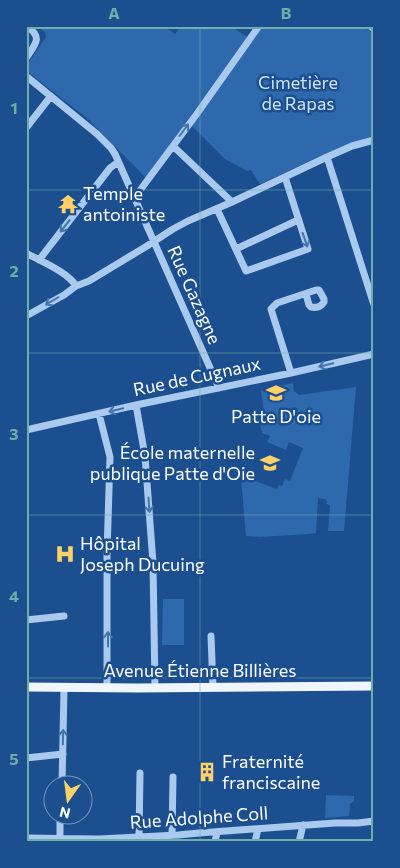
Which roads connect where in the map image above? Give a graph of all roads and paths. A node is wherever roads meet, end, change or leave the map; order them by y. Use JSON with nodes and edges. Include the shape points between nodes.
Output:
{"nodes":[{"id":1,"x":26,"y":26,"type":"edge"},
{"id":2,"x":259,"y":26,"type":"edge"},
{"id":3,"x":370,"y":26,"type":"edge"},
{"id":4,"x":374,"y":29,"type":"edge"},
{"id":5,"x":27,"y":56,"type":"edge"},
{"id":6,"x":26,"y":76,"type":"edge"},
{"id":7,"x":50,"y":96,"type":"junction"},
{"id":8,"x":26,"y":114,"type":"edge"},
{"id":9,"x":33,"y":118,"type":"junction"},
{"id":10,"x":26,"y":128,"type":"edge"},
{"id":11,"x":374,"y":140,"type":"edge"},
{"id":12,"x":173,"y":146,"type":"junction"},
{"id":13,"x":327,"y":157,"type":"junction"},
{"id":14,"x":118,"y":162,"type":"junction"},
{"id":15,"x":285,"y":177,"type":"junction"},
{"id":16,"x":134,"y":197,"type":"junction"},
{"id":17,"x":232,"y":202,"type":"junction"},
{"id":18,"x":217,"y":209,"type":"junction"},
{"id":19,"x":298,"y":220,"type":"junction"},
{"id":20,"x":154,"y":242,"type":"junction"},
{"id":21,"x":236,"y":249,"type":"junction"},
{"id":22,"x":26,"y":253,"type":"edge"},
{"id":23,"x":39,"y":260,"type":"junction"},
{"id":24,"x":76,"y":286,"type":"junction"},
{"id":25,"x":306,"y":294,"type":"dead end"},
{"id":26,"x":374,"y":305,"type":"edge"},
{"id":27,"x":26,"y":316,"type":"edge"},
{"id":28,"x":374,"y":354,"type":"edge"},
{"id":29,"x":291,"y":373,"type":"junction"},
{"id":30,"x":219,"y":388,"type":"junction"},
{"id":31,"x":136,"y":405,"type":"junction"},
{"id":32,"x":99,"y":414,"type":"junction"},
{"id":33,"x":26,"y":430,"type":"edge"},
{"id":34,"x":153,"y":454,"type":"dead end"},
{"id":35,"x":145,"y":456,"type":"junction"},
{"id":36,"x":64,"y":616,"type":"dead end"},
{"id":37,"x":26,"y":620,"type":"edge"},
{"id":38,"x":211,"y":636,"type":"dead end"},
{"id":39,"x":374,"y":686,"type":"edge"},
{"id":40,"x":26,"y":687,"type":"edge"},
{"id":41,"x":213,"y":687,"type":"junction"},
{"id":42,"x":64,"y":688,"type":"junction"},
{"id":43,"x":107,"y":688,"type":"junction"},
{"id":44,"x":155,"y":688,"type":"junction"},
{"id":45,"x":63,"y":754,"type":"junction"},
{"id":46,"x":26,"y":758,"type":"edge"},
{"id":47,"x":140,"y":774,"type":"dead end"},
{"id":48,"x":62,"y":776,"type":"edge"},
{"id":49,"x":173,"y":777,"type":"dead end"},
{"id":50,"x":374,"y":820,"type":"edge"},
{"id":51,"x":303,"y":825,"type":"junction"},
{"id":52,"x":60,"y":826,"type":"edge"},
{"id":53,"x":258,"y":829,"type":"junction"},
{"id":54,"x":217,"y":832,"type":"junction"},
{"id":55,"x":172,"y":835,"type":"junction"},
{"id":56,"x":26,"y":838,"type":"edge"},
{"id":57,"x":60,"y":838,"type":"junction"},
{"id":58,"x":134,"y":839,"type":"edge"},
{"id":59,"x":215,"y":842,"type":"edge"},
{"id":60,"x":256,"y":842,"type":"edge"},
{"id":61,"x":298,"y":842,"type":"edge"}],
"edges":[{"from":1,"to":5,"type":"street","via":[[33,30],[37,40]]},
{"from":12,"to":2,"type":"street","one_way":true},
{"from":3,"to":4,"type":"street"},
{"from":6,"to":7,"type":"street","name":"Rue Gazagne"},
{"from":7,"to":9,"type":"street"},
{"from":7,"to":14,"type":"street","name":"Rue Gazagne","via":[[97,134]]},
{"from":8,"to":9,"type":"street"},
{"from":9,"to":10,"type":"street"},
{"from":11,"to":13,"type":"street"},
{"from":12,"to":16,"type":"street"},
{"from":12,"to":17,"type":"street"},
{"from":13,"to":15,"type":"street"},
{"from":13,"to":26,"type":"street"},
{"from":14,"to":16,"type":"street","name":"Rue Gazagne"},
{"from":14,"to":23,"type":"street","one_way":true},
{"from":15,"to":17,"type":"street"},
{"from":15,"to":19,"type":"street"},
{"from":16,"to":20,"type":"street","name":"Rue Gazagne"},
{"from":17,"to":18,"type":"street"},
{"from":18,"to":20,"type":"street","via":[[188,221]]},
{"from":18,"to":21,"type":"street"},
{"from":19,"to":21,"type":"street"},
{"from":19,"to":21,"type":"street","one_way":true,"via":[[308,249],[246,271]]},
{"from":20,"to":24,"type":"street"},
{"from":20,"to":30,"type":"street","name":"Rue Gazagne"},
{"from":22,"to":23,"type":"street"},
{"from":23,"to":24,"type":"street","via":[[68,277]]},
{"from":24,"to":27,"type":"street","one_way":true},
{"from":25,"to":29,"type":"street","via":[[272,307]]},
{"from":28,"to":29,"type":"street","name":"Rue de Cugnaux","one_way":true},
{"from":29,"to":30,"type":"street","name":"Rue de Cugnaux"},
{"from":30,"to":31,"type":"street","name":"Rue de Cugnaux"},
{"from":31,"to":32,"type":"street","name":"Rue de Cugnaux","one_way":true},
{"from":31,"to":35,"type":"street","via":[[143,430]]},
{"from":32,"to":33,"type":"street","name":"Rue de Cugnaux"},
{"from":43,"to":32,"type":"street","one_way":true,"via":[[110,457]]},
{"from":34,"to":35,"type":"street"},
{"from":35,"to":44,"type":"street","one_way":true,"via":[[153,564]]},
{"from":36,"to":37,"type":"street"},
{"from":38,"to":41,"type":"street"},
{"from":39,"to":41,"type":"main road","name":"Avenue Étienne Billières"},
{"from":40,"to":42,"type":"main road","name":"Avenue Étienne Billières"},
{"from":41,"to":44,"type":"main road","name":"Avenue Étienne Billières"},
{"from":42,"to":43,"type":"main road","name":"Avenue Étienne Billières"},
{"from":45,"to":42,"type":"street","one_way":true},
{"from":43,"to":44,"type":"main road","name":"Avenue Étienne Billières"},
{"from":45,"to":46,"type":"street"},
{"from":45,"to":48,"type":"street"},
{"from":47,"to":58,"type":"street"},
{"from":49,"to":55,"type":"street"},
{"from":50,"to":51,"type":"street","name":"Rue Adolphe Coll"},
{"from":51,"to":53,"type":"street","name":"Rue Adolphe Coll"},
{"from":51,"to":61,"type":"street"},
{"from":52,"to":57,"type":"street"},
{"from":53,"to":54,"type":"street","name":"Rue Adolphe Coll"},
{"from":53,"to":60,"type":"street"},
{"from":54,"to":55,"type":"street","name":"Rue Adolphe Coll"},
{"from":54,"to":59,"type":"street"},
{"from":55,"to":58,"type":"street","name":"Rue Adolphe Coll"},
{"from":56,"to":57,"type":"street","name":"Rue Adolphe Coll"},
{"from":57,"to":58,"type":"street","name":"Rue Adolphe Coll"}]}
